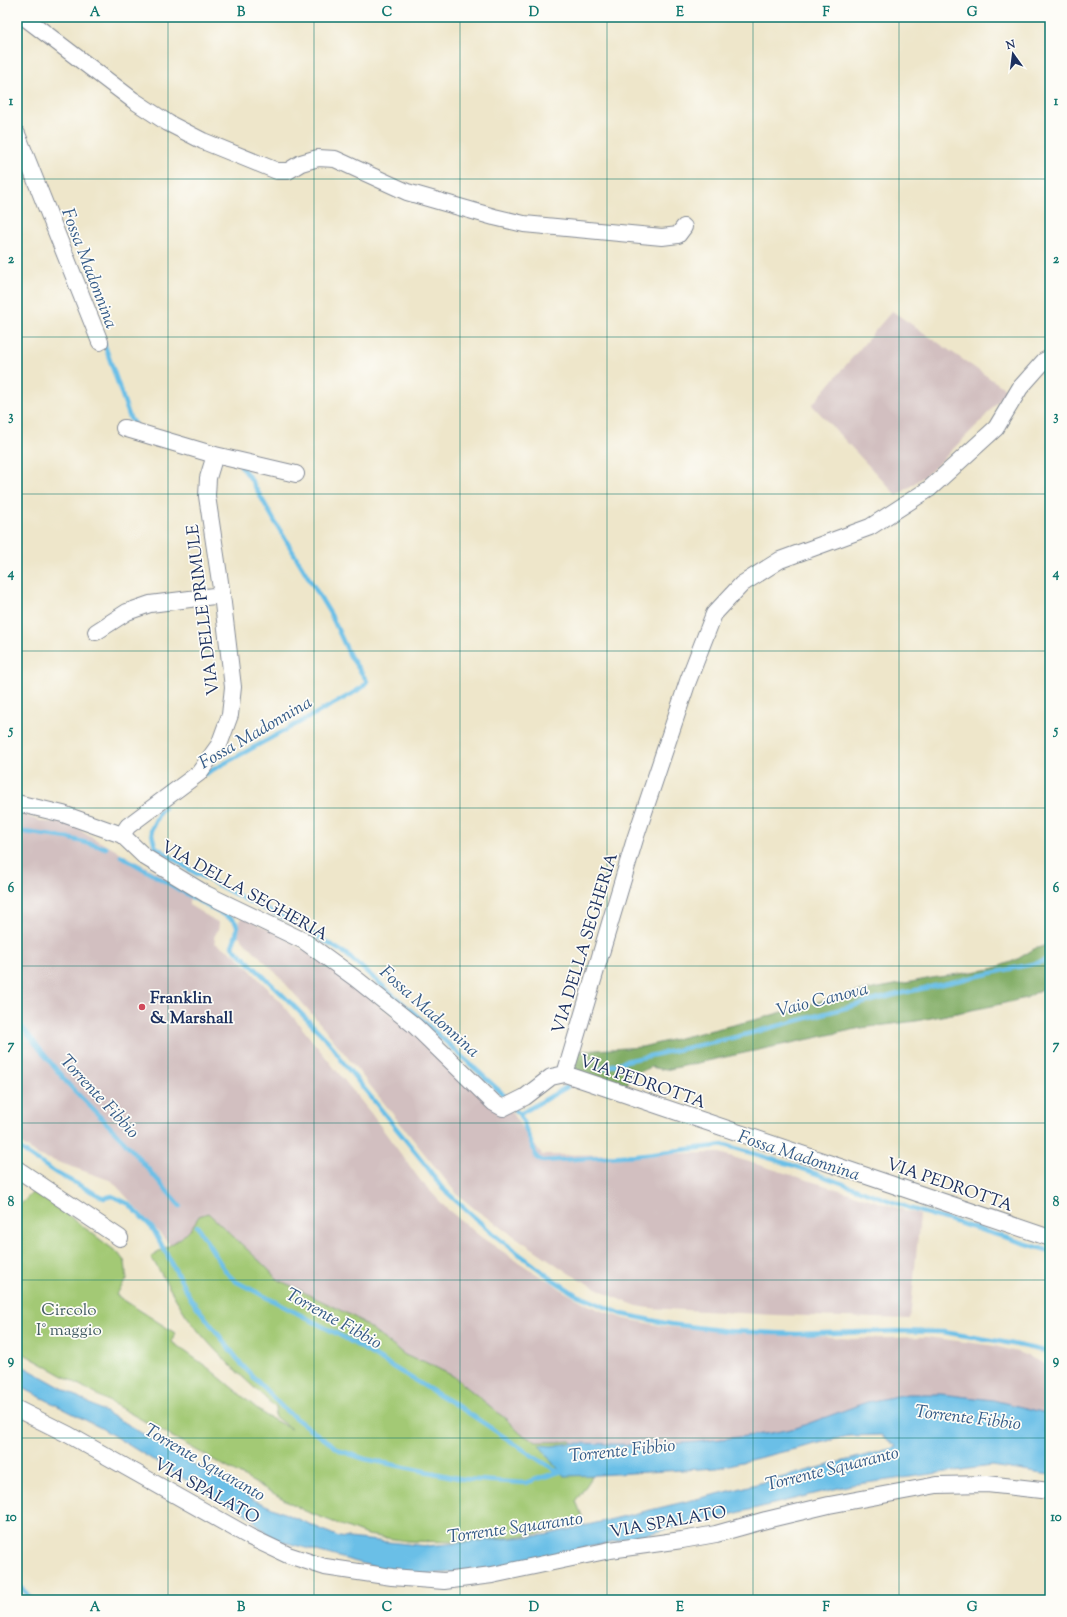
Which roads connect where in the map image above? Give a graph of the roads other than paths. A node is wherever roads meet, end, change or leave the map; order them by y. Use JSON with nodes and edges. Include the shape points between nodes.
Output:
{"nodes":[{"id":1,"x":24,"y":17,"type":"edge"},
{"id":2,"x":17,"y":134,"type":"edge"},
{"id":3,"x":684,"y":226,"type":"dead end"},
{"id":4,"x":100,"y":342,"type":"dead end"},
{"id":5,"x":1050,"y":358,"type":"edge"},
{"id":6,"x":124,"y":428,"type":"dead end"},
{"id":7,"x":215,"y":455,"type":"junction"},
{"id":8,"x":296,"y":474,"type":"dead end"},
{"id":9,"x":222,"y":595,"type":"junction"},
{"id":10,"x":96,"y":632,"type":"dead end"},
{"id":11,"x":17,"y":803,"type":"edge"},
{"id":12,"x":122,"y":835,"type":"junction"},
{"id":13,"x":565,"y":1074,"type":"junction"},
{"id":14,"x":17,"y":1169,"type":"edge"},
{"id":15,"x":120,"y":1238,"type":"dead end"},
{"id":16,"x":1050,"y":1238,"type":"edge"},
{"id":17,"x":17,"y":1409,"type":"edge"},
{"id":18,"x":1050,"y":1491,"type":"edge"}],
"edges":[{"from":1,"to":3,"type":"street","via":[[133,100],[168,123],[203,141],[277,171],[288,171],[301,163],[318,158],[335,159],[407,192],[524,224],[662,237],[678,236]]},
{"from":2,"to":4,"type":"street"},
{"from":5,"to":13,"type":"street","name":"VIA DELLA SEGHERIA","via":[[1044,360],[1020,388],[996,428],[929,490],[870,527],[780,560],[742,584],[714,614],[688,681],[635,839]]},
{"from":6,"to":7,"type":"street"},
{"from":7,"to":8,"type":"street"},
{"from":7,"to":9,"type":"street","name":"VIA DELLE PRIMULE","via":[[208,478],[207,496]]},
{"from":9,"to":10,"type":"street","via":[[150,604],[127,612]]},
{"from":9,"to":12,"type":"street","name":"VIA DELLE PRIMULE","via":[[233,687],[230,714],[219,745],[199,773],[128,826]]},
{"from":11,"to":12,"type":"street","name":"VIA DELLA SEGHERIA","via":[[63,814]]},
{"from":12,"to":13,"type":"street","name":"VIA DELLA SEGHERIA","via":[[145,857],[206,894],[304,941],[414,1026],[499,1106],[503,1108],[525,1097],[551,1077]]},
{"from":13,"to":16,"type":"street","name":"VIA PEDROTTA"},
{"from":14,"to":15,"type":"street"},
{"from":17,"to":18,"type":"street","name":"VIA SPALATO","via":[[288,1555],[325,1567],[392,1577],[444,1581],[492,1575],[610,1550],[716,1534],[829,1505],[937,1485],[987,1484]]}]}
